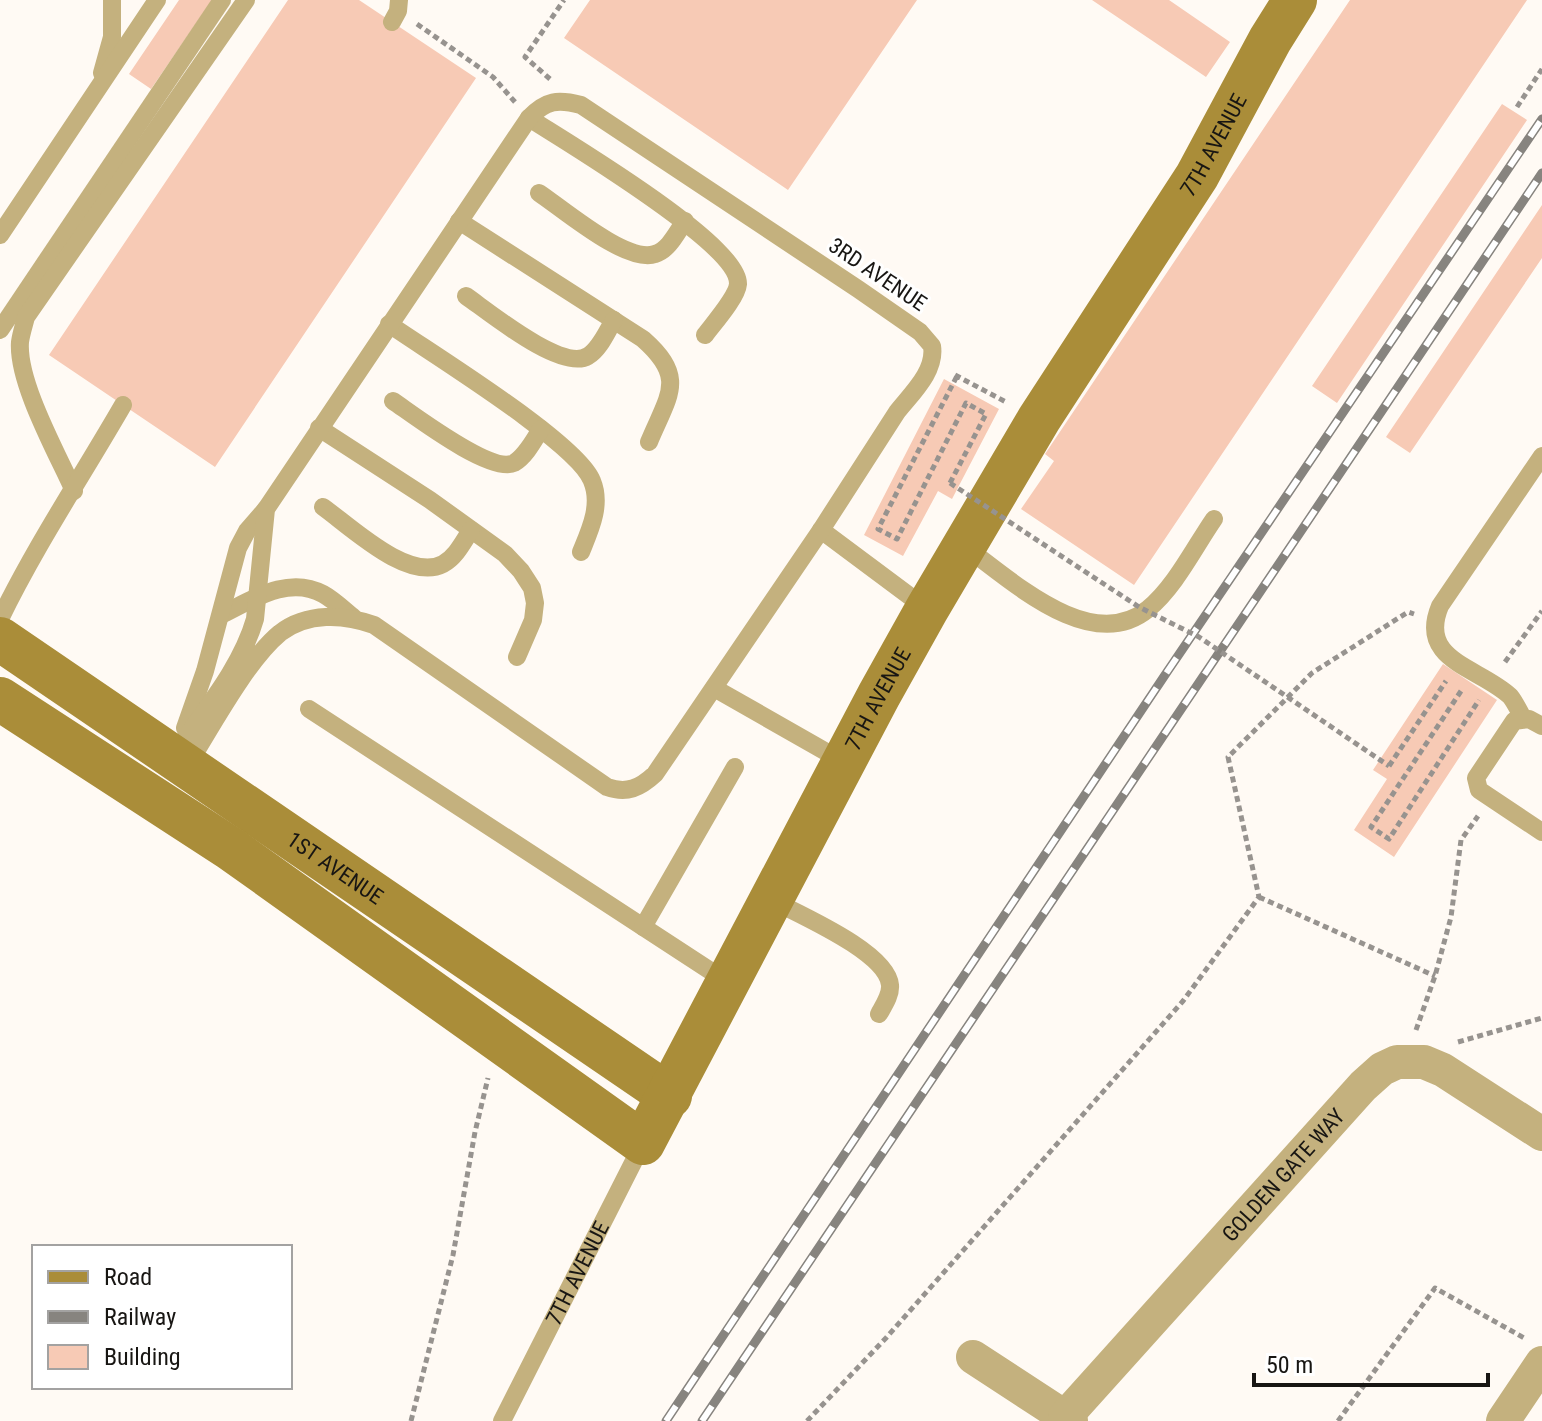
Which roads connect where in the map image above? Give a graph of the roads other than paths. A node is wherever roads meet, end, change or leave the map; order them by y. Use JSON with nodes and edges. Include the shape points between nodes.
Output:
{"nodes":[{"id":1,"x":112,"y":0,"type":"edge"},
{"id":2,"x":157,"y":0,"type":"edge"},
{"id":3,"x":222,"y":0,"type":"edge"},
{"id":4,"x":246,"y":0,"type":"edge"},
{"id":5,"x":1295,"y":0,"type":"edge"},
{"id":6,"x":99,"y":87,"type":"junction"},
{"id":7,"x":529,"y":118,"type":"junction"},
{"id":8,"x":539,"y":193,"type":"dead end"},
{"id":9,"x":459,"y":221,"type":"junction"},
{"id":10,"x":685,"y":221,"type":"junction"},
{"id":11,"x":0,"y":235,"type":"edge"},
{"id":12,"x":466,"y":296,"type":"dead end"},
{"id":13,"x":614,"y":320,"type":"junction"},
{"id":14,"x":389,"y":324,"type":"junction"},
{"id":15,"x":0,"y":330,"type":"edge"},
{"id":16,"x":705,"y":335,"type":"dead end"},
{"id":17,"x":393,"y":401,"type":"dead end"},
{"id":18,"x":123,"y":405,"type":"dead end"},
{"id":19,"x":319,"y":428,"type":"junction"},
{"id":20,"x":541,"y":429,"type":"junction"},
{"id":21,"x":649,"y":442,"type":"dead end"},
{"id":22,"x":1542,"y":456,"type":"edge"},
{"id":23,"x":74,"y":491,"type":"junction"},
{"id":24,"x":323,"y":507,"type":"dead end"},
{"id":25,"x":266,"y":509,"type":"junction"},
{"id":26,"x":1214,"y":519,"type":"dead end"},
{"id":27,"x":471,"y":530,"type":"junction"},
{"id":28,"x":821,"y":530,"type":"junction"},
{"id":29,"x":964,"y":546,"type":"junction"},
{"id":30,"x":581,"y":552,"type":"dead end"},
{"id":31,"x":258,"y":598,"type":"junction"},
{"id":32,"x":927,"y":609,"type":"junction"},
{"id":33,"x":221,"y":615,"type":"junction"},
{"id":34,"x":354,"y":618,"type":"junction"},
{"id":35,"x":0,"y":619,"type":"edge"},
{"id":36,"x":0,"y":639,"type":"edge"},
{"id":37,"x":517,"y":657,"type":"dead end"},
{"id":38,"x":714,"y":688,"type":"junction"},
{"id":39,"x":0,"y":699,"type":"edge"},
{"id":40,"x":309,"y":709,"type":"dead end"},
{"id":41,"x":1523,"y":718,"type":"junction"},
{"id":42,"x":1542,"y":726,"type":"edge"},
{"id":43,"x":844,"y":762,"type":"junction"},
{"id":44,"x":735,"y":767,"type":"dead end"},
{"id":45,"x":169,"y":776,"type":"junction"},
{"id":46,"x":1542,"y":832,"type":"edge"},
{"id":47,"x":772,"y":900,"type":"junction"},
{"id":48,"x":643,"y":927,"type":"junction"},
{"id":49,"x":729,"y":983,"type":"junction"},
{"id":50,"x":879,"y":1014,"type":"dead end"},
{"id":51,"x":670,"y":1096,"type":"junction"},
{"id":52,"x":1542,"y":1134,"type":"edge"},
{"id":53,"x":643,"y":1143,"type":"junction"},
{"id":54,"x":1538,"y":1349,"type":"edge"},
{"id":55,"x":973,"y":1357,"type":"dead end"},
{"id":56,"x":1068,"y":1419,"type":"edge"},
{"id":57,"x":502,"y":1421,"type":"edge"},
{"id":58,"x":1503,"y":1421,"type":"edge"}],
"edges":[{"from":1,"to":6,"type":"lane","via":[[112,37]]},
{"from":2,"to":6,"type":"lane"},
{"from":3,"to":15,"type":"lane"},
{"from":4,"to":23,"type":"lane","via":[[26,317],[20,342],[24,371]]},
{"from":5,"to":29,"type":"street","name":"7TH AVENUE","via":[[1197,176],[1039,419]]},
{"from":6,"to":11,"type":"lane"},
{"from":7,"to":9,"type":"lane"},
{"from":7,"to":10,"type":"lane"},
{"from":7,"to":28,"type":"lane","name":"3RD AVENUE","via":[[551,101],[581,105],[920,332],[932,346],[932,363]]},
{"from":8,"to":10,"type":"lane","via":[[632,254],[663,250]]},
{"from":9,"to":13,"type":"lane"},
{"from":9,"to":14,"type":"lane"},
{"from":10,"to":16,"type":"lane","via":[[736,272],[735,293]]},
{"from":12,"to":13,"type":"lane","via":[[565,358],[588,356]]},
{"from":13,"to":21,"type":"lane","via":[[661,355],[669,369],[668,395]]},
{"from":14,"to":19,"type":"lane"},
{"from":14,"to":20,"type":"lane"},
{"from":17,"to":20,"type":"lane","via":[[492,464],[515,462]]},
{"from":18,"to":23,"type":"lane"},
{"from":19,"to":25,"type":"lane"},
{"from":19,"to":27,"type":"lane"},
{"from":20,"to":30,"type":"lane","via":[[579,460],[592,480],[596,502]]},
{"from":22,"to":41,"type":"lane","via":[[1433,622],[1445,652],[1511,697]]},
{"from":23,"to":35,"type":"lane"},
{"from":24,"to":27,"type":"lane","via":[[411,567],[441,565]]},
{"from":25,"to":31,"type":"lane"},
{"from":25,"to":33,"type":"lane","via":[[238,548]]},
{"from":26,"to":29,"type":"lane","via":[[1150,608],[1130,622],[1111,625],[1080,620],[1046,605]]},
{"from":27,"to":37,"type":"lane","via":[[505,554],[532,588],[533,620]]},
{"from":28,"to":32,"type":"lane"},
{"from":28,"to":38,"type":"lane"},
{"from":29,"to":32,"type":"street","name":"7TH AVENUE"},
{"from":31,"to":33,"type":"lane"},
{"from":31,"to":34,"type":"lane","via":[[284,587],[307,588],[324,594]]},
{"from":31,"to":45,"type":"lane","via":[[252,632]]},
{"from":32,"to":43,"type":"street","name":"7TH AVENUE"},
{"from":33,"to":45,"type":"lane"},
{"from":34,"to":38,"type":"lane","via":[[415,651],[619,791],[644,785],[655,774]]},
{"from":34,"to":45,"type":"lane","via":[[315,619],[281,633]]},
{"from":36,"to":45,"type":"street","name":"1ST AVENUE"},
{"from":38,"to":43,"type":"lane"},
{"from":39,"to":45,"type":"street","name":"1ST AVENUE"},
{"from":40,"to":48,"type":"lane"},
{"from":41,"to":42,"type":"lane"},
{"from":41,"to":46,"type":"lane","via":[[1510,725],[1476,778],[1479,790]]},
{"from":43,"to":47,"type":"street","name":"7TH AVENUE"},
{"from":44,"to":48,"type":"lane"},
{"from":45,"to":51,"type":"street","name":"1ST AVENUE"},
{"from":45,"to":53,"type":"street","name":"1ST AVENUE","via":[[253,865]]},
{"from":47,"to":49,"type":"street","name":"7TH AVENUE"},
{"from":47,"to":50,"type":"lane","via":[[854,945],[885,971],[889,996]]},
{"from":48,"to":49,"type":"lane"},
{"from":49,"to":51,"type":"street","name":"7TH AVENUE"},
{"from":51,"to":53,"type":"street","name":"7TH AVENUE"},
{"from":52,"to":56,"type":"street","name":"GOLDEN GATE WAY","via":[[1424,1062],[1397,1062],[1382,1069]]},
{"from":53,"to":57,"type":"lane","name":"7TH AVENUE"},
{"from":54,"to":58,"type":"street"},
{"from":55,"to":56,"type":"street"}]}
